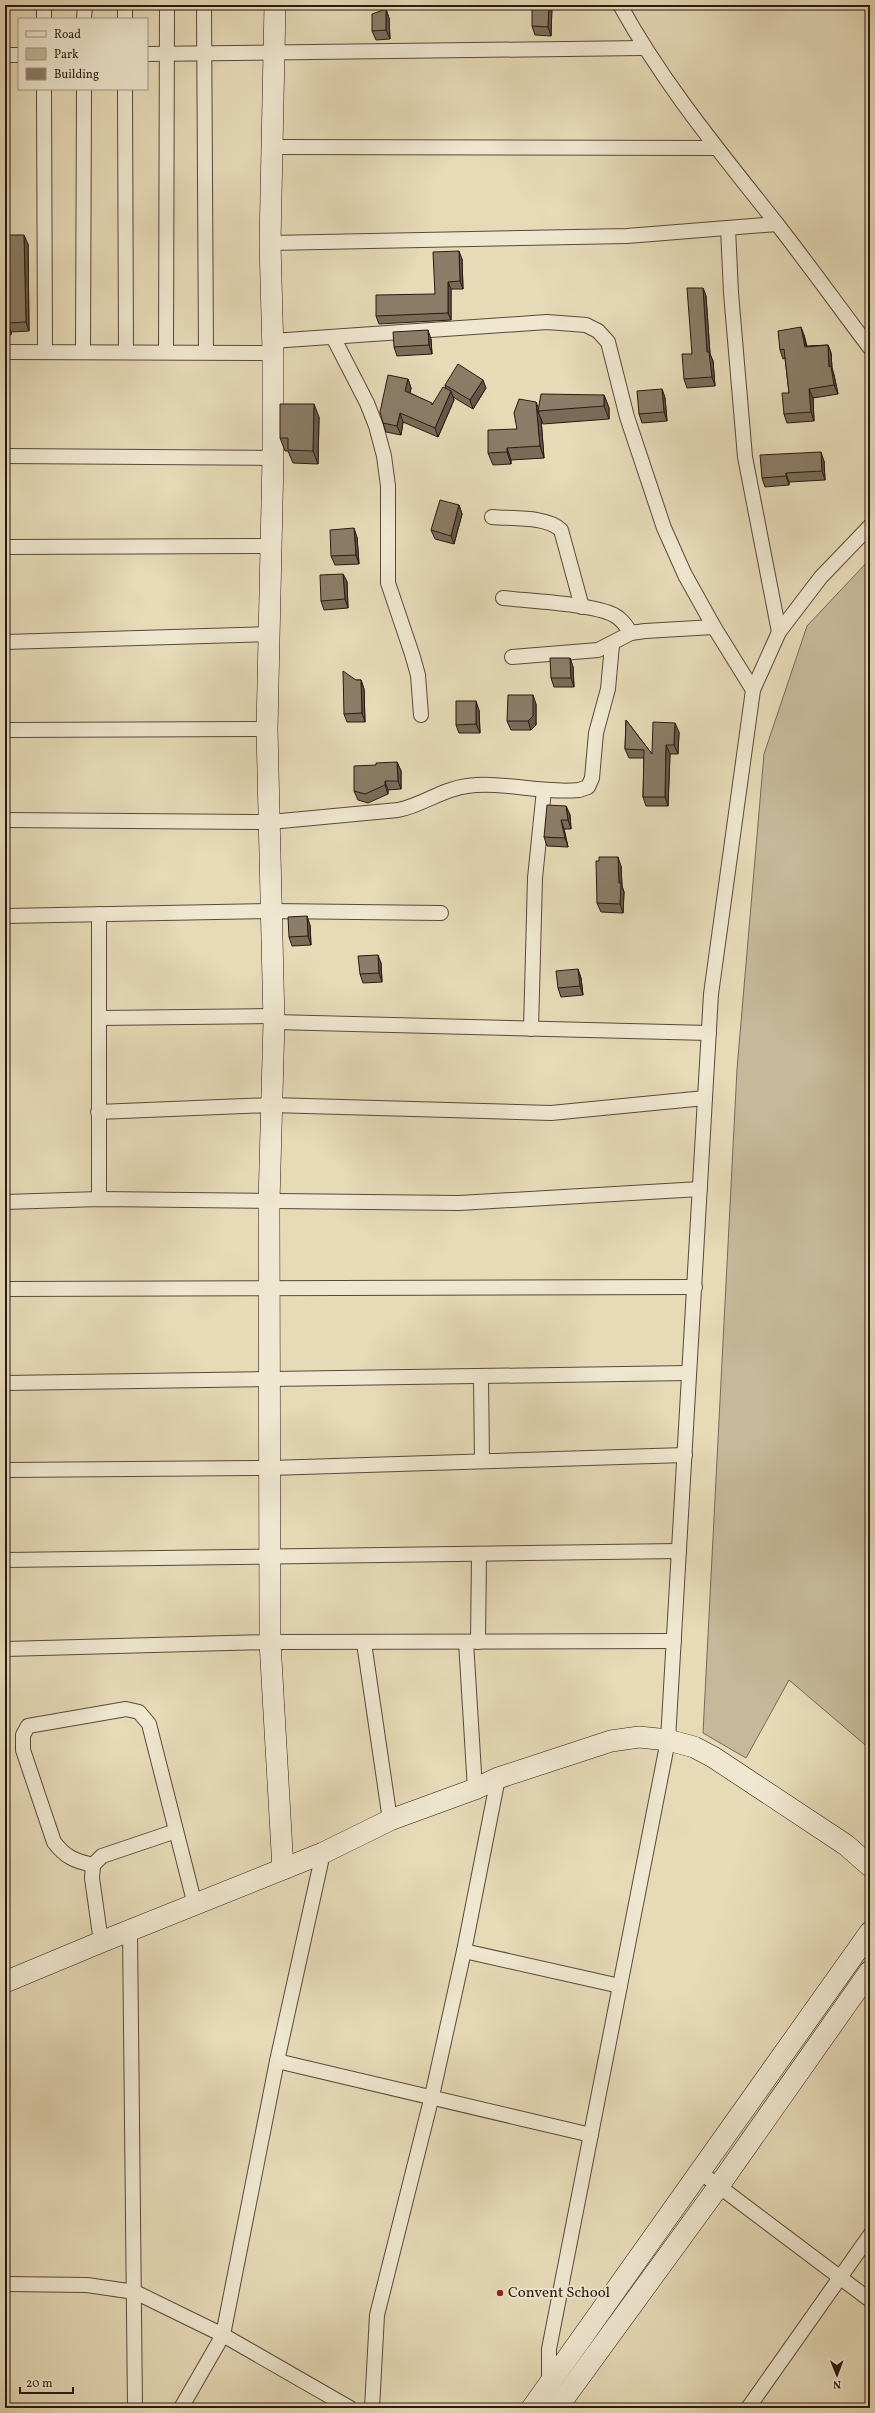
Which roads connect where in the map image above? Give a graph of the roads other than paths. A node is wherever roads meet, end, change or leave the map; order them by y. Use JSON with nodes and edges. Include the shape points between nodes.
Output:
{"nodes":[{"id":1,"x":44,"y":5,"type":"edge"},
{"id":2,"x":85,"y":5,"type":"edge"},
{"id":3,"x":125,"y":5,"type":"edge"},
{"id":4,"x":167,"y":5,"type":"edge"},
{"id":5,"x":204,"y":5,"type":"edge"},
{"id":6,"x":275,"y":5,"type":"edge"},
{"id":7,"x":620,"y":5,"type":"edge"},
{"id":8,"x":44,"y":18,"type":"edge"},
{"id":9,"x":84,"y":18,"type":"edge"},
{"id":10,"x":125,"y":18,"type":"edge"},
{"id":11,"x":643,"y":48,"type":"junction"},
{"id":12,"x":275,"y":51,"type":"junction"},
{"id":13,"x":205,"y":53,"type":"junction"},
{"id":14,"x":148,"y":54,"type":"edge"},
{"id":15,"x":168,"y":54,"type":"junction"},
{"id":16,"x":5,"y":55,"type":"edge"},
{"id":17,"x":18,"y":55,"type":"edge"},
{"id":18,"x":44,"y":90,"type":"edge"},
{"id":19,"x":84,"y":90,"type":"edge"},
{"id":20,"x":125,"y":90,"type":"edge"},
{"id":21,"x":272,"y":147,"type":"junction"},
{"id":22,"x":714,"y":148,"type":"junction"},
{"id":23,"x":777,"y":224,"type":"junction"},
{"id":24,"x":728,"y":228,"type":"junction"},
{"id":25,"x":270,"y":243,"type":"junction"},
{"id":26,"x":333,"y":337,"type":"junction"},
{"id":27,"x":273,"y":347,"type":"junction"},
{"id":28,"x":870,"y":348,"type":"edge"},
{"id":29,"x":5,"y":352,"type":"edge"},
{"id":30,"x":45,"y":352,"type":"junction"},
{"id":31,"x":84,"y":352,"type":"junction"},
{"id":32,"x":126,"y":352,"type":"junction"},
{"id":33,"x":166,"y":352,"type":"junction"},
{"id":34,"x":206,"y":352,"type":"junction"},
{"id":35,"x":5,"y":456,"type":"edge"},
{"id":36,"x":273,"y":458,"type":"junction"},
{"id":37,"x":492,"y":517,"type":"dead end"},
{"id":38,"x":870,"y":526,"type":"edge"},
{"id":39,"x":271,"y":546,"type":"junction"},
{"id":40,"x":5,"y":547,"type":"edge"},
{"id":41,"x":503,"y":598,"type":"dead end"},
{"id":42,"x":582,"y":608,"type":"junction"},
{"id":43,"x":714,"y":628,"type":"junction"},
{"id":44,"x":779,"y":632,"type":"junction"},
{"id":45,"x":631,"y":633,"type":"junction"},
{"id":46,"x":270,"y":634,"type":"junction"},
{"id":47,"x":5,"y":642,"type":"edge"},
{"id":48,"x":612,"y":645,"type":"junction"},
{"id":49,"x":512,"y":657,"type":"dead end"},
{"id":50,"x":753,"y":690,"type":"junction"},
{"id":51,"x":421,"y":715,"type":"dead end"},
{"id":52,"x":267,"y":729,"type":"junction"},
{"id":53,"x":5,"y":730,"type":"edge"},
{"id":54,"x":544,"y":790,"type":"junction"},
{"id":55,"x":5,"y":820,"type":"edge"},
{"id":56,"x":270,"y":822,"type":"junction"},
{"id":57,"x":272,"y":911,"type":"junction"},
{"id":58,"x":441,"y":913,"type":"dead end"},
{"id":59,"x":99,"y":914,"type":"junction"},
{"id":60,"x":5,"y":916,"type":"edge"},
{"id":61,"x":99,"y":1018,"type":"junction"},
{"id":62,"x":274,"y":1019,"type":"junction"},
{"id":63,"x":531,"y":1029,"type":"junction"},
{"id":64,"x":709,"y":1033,"type":"junction"},
{"id":65,"x":705,"y":1098,"type":"junction"},
{"id":66,"x":271,"y":1105,"type":"junction"},
{"id":67,"x":98,"y":1112,"type":"junction"},
{"id":68,"x":700,"y":1189,"type":"junction"},
{"id":69,"x":99,"y":1199,"type":"junction"},
{"id":70,"x":5,"y":1202,"type":"edge"},
{"id":71,"x":269,"y":1202,"type":"junction"},
{"id":72,"x":695,"y":1286,"type":"junction"},
{"id":73,"x":269,"y":1288,"type":"junction"},
{"id":74,"x":5,"y":1289,"type":"edge"},
{"id":75,"x":690,"y":1373,"type":"junction"},
{"id":76,"x":481,"y":1377,"type":"junction"},
{"id":77,"x":271,"y":1381,"type":"junction"},
{"id":78,"x":5,"y":1384,"type":"edge"},
{"id":79,"x":685,"y":1455,"type":"junction"},
{"id":80,"x":482,"y":1461,"type":"junction"},
{"id":81,"x":270,"y":1468,"type":"junction"},
{"id":82,"x":5,"y":1470,"type":"edge"},
{"id":83,"x":679,"y":1551,"type":"junction"},
{"id":84,"x":480,"y":1554,"type":"junction"},
{"id":85,"x":271,"y":1557,"type":"junction"},
{"id":86,"x":5,"y":1560,"type":"edge"},
{"id":87,"x":674,"y":1641,"type":"junction"},
{"id":88,"x":270,"y":1642,"type":"junction"},
{"id":89,"x":472,"y":1642,"type":"junction"},
{"id":90,"x":364,"y":1643,"type":"junction"},
{"id":91,"x":5,"y":1649,"type":"edge"},
{"id":92,"x":668,"y":1740,"type":"junction"},
{"id":93,"x":498,"y":1778,"type":"junction"},
{"id":94,"x":474,"y":1789,"type":"junction"},
{"id":95,"x":390,"y":1820,"type":"junction"},
{"id":96,"x":176,"y":1831,"type":"junction"},
{"id":97,"x":323,"y":1853,"type":"junction"},
{"id":98,"x":93,"y":1865,"type":"junction"},
{"id":99,"x":870,"y":1866,"type":"edge"},
{"id":100,"x":283,"y":1869,"type":"junction"},
{"id":101,"x":195,"y":1905,"type":"junction"},
{"id":102,"x":130,"y":1930,"type":"junction"},
{"id":103,"x":870,"y":1932,"type":"edge"},
{"id":104,"x":100,"y":1942,"type":"junction"},
{"id":105,"x":464,"y":1951,"type":"junction"},
{"id":106,"x":870,"y":1971,"type":"edge"},
{"id":107,"x":5,"y":1982,"type":"edge"},
{"id":108,"x":620,"y":1986,"type":"junction"},
{"id":109,"x":277,"y":2061,"type":"junction"},
{"id":110,"x":432,"y":2096,"type":"junction"},
{"id":111,"x":591,"y":2135,"type":"junction"},
{"id":112,"x":700,"y":2172,"type":"junction"},
{"id":113,"x":718,"y":2187,"type":"junction"},
{"id":114,"x":870,"y":2235,"type":"edge"},
{"id":115,"x":839,"y":2278,"type":"junction"},
{"id":116,"x":5,"y":2284,"type":"edge"},
{"id":117,"x":135,"y":2292,"type":"junction"},
{"id":118,"x":870,"y":2300,"type":"edge"},
{"id":119,"x":223,"y":2334,"type":"junction"},
{"id":120,"x":548,"y":2384,"type":"junction"},
{"id":121,"x":558,"y":2406,"type":"edge"},
{"id":122,"x":135,"y":2408,"type":"edge"},
{"id":123,"x":180,"y":2408,"type":"edge"},
{"id":124,"x":350,"y":2408,"type":"edge"},
{"id":125,"x":372,"y":2408,"type":"edge"},
{"id":126,"x":532,"y":2408,"type":"edge"},
{"id":127,"x":748,"y":2408,"type":"edge"}],
"edges":[{"from":1,"to":8,"type":"street"},
{"from":2,"to":9,"type":"street"},
{"from":3,"to":10,"type":"street"},
{"from":4,"to":15,"type":"street"},
{"from":5,"to":13,"type":"street"},
{"from":6,"to":12,"type":"street"},
{"from":7,"to":11,"type":"street"},
{"from":11,"to":12,"type":"street"},
{"from":11,"to":22,"type":"street"},
{"from":12,"to":13,"type":"street"},
{"from":12,"to":21,"type":"street"},
{"from":13,"to":15,"type":"street"},
{"from":13,"to":34,"type":"street"},
{"from":14,"to":15,"type":"street"},
{"from":15,"to":33,"type":"street"},
{"from":16,"to":17,"type":"street"},
{"from":18,"to":30,"type":"street"},
{"from":19,"to":31,"type":"street"},
{"from":20,"to":32,"type":"street"},
{"from":21,"to":22,"type":"street"},
{"from":21,"to":25,"type":"street"},
{"from":22,"to":23,"type":"street"},
{"from":23,"to":24,"type":"street"},
{"from":23,"to":28,"type":"street"},
{"from":24,"to":25,"type":"street","via":[[627,236]]},
{"from":24,"to":44,"type":"street","via":[[745,457]]},
{"from":25,"to":27,"type":"street"},
{"from":26,"to":27,"type":"street"},
{"from":26,"to":43,"type":"street","via":[[547,322],[586,325],[598,331],[608,342],[630,424],[664,528],[685,575]]},
{"from":26,"to":51,"type":"street","via":[[367,403],[384,456],[388,486],[388,583],[406,630],[414,661]]},
{"from":27,"to":34,"type":"street"},
{"from":27,"to":36,"type":"street"},
{"from":29,"to":30,"type":"street"},
{"from":30,"to":31,"type":"street"},
{"from":31,"to":32,"type":"street"},
{"from":32,"to":33,"type":"street"},
{"from":33,"to":34,"type":"street"},
{"from":35,"to":36,"type":"street"},
{"from":36,"to":39,"type":"street"},
{"from":37,"to":42,"type":"street","via":[[545,522],[554,524],[561,530]]},
{"from":38,"to":44,"type":"street","via":[[821,577]]},
{"from":39,"to":40,"type":"street"},
{"from":39,"to":46,"type":"street"},
{"from":41,"to":42,"type":"street"},
{"from":42,"to":45,"type":"street","via":[[613,614],[621,619]]},
{"from":43,"to":45,"type":"street"},
{"from":43,"to":50,"type":"street"},
{"from":44,"to":50,"type":"street"},
{"from":45,"to":48,"type":"street"},
{"from":46,"to":47,"type":"street"},
{"from":46,"to":52,"type":"street"},
{"from":48,"to":49,"type":"street","via":[[598,650]]},
{"from":48,"to":54,"type":"street","via":[[608,689],[596,733],[592,778],[588,787],[569,792]]},
{"from":50,"to":64,"type":"street","via":[[711,994]]},
{"from":52,"to":53,"type":"street"},
{"from":52,"to":56,"type":"street"},
{"from":54,"to":56,"type":"street","via":[[468,785],[446,790],[414,806],[398,810]]},
{"from":54,"to":63,"type":"street","via":[[535,878]]},
{"from":55,"to":56,"type":"street"},
{"from":56,"to":57,"type":"street"},
{"from":57,"to":58,"type":"street"},
{"from":57,"to":59,"type":"street"},
{"from":57,"to":62,"type":"street"},
{"from":59,"to":60,"type":"street"},
{"from":59,"to":61,"type":"street"},
{"from":61,"to":62,"type":"street"},
{"from":61,"to":67,"type":"street"},
{"from":62,"to":63,"type":"street"},
{"from":62,"to":66,"type":"street"},
{"from":63,"to":64,"type":"street"},
{"from":64,"to":65,"type":"street"},
{"from":65,"to":66,"type":"street","via":[[550,1113]]},
{"from":65,"to":68,"type":"street"},
{"from":66,"to":67,"type":"street"},
{"from":66,"to":71,"type":"street"},
{"from":67,"to":69,"type":"street"},
{"from":68,"to":71,"type":"street","via":[[459,1203]]},
{"from":68,"to":72,"type":"street"},
{"from":69,"to":70,"type":"street"},
{"from":69,"to":71,"type":"street"},
{"from":71,"to":73,"type":"street"},
{"from":72,"to":73,"type":"street"},
{"from":72,"to":75,"type":"street"},
{"from":73,"to":74,"type":"street"},
{"from":73,"to":77,"type":"street"},
{"from":75,"to":76,"type":"street"},
{"from":75,"to":79,"type":"street"},
{"from":76,"to":77,"type":"street"},
{"from":76,"to":80,"type":"street"},
{"from":77,"to":78,"type":"street"},
{"from":77,"to":81,"type":"street"},
{"from":79,"to":80,"type":"street"},
{"from":79,"to":83,"type":"street"},
{"from":80,"to":81,"type":"street"},
{"from":81,"to":82,"type":"street"},
{"from":81,"to":85,"type":"street"},
{"from":83,"to":84,"type":"street"},
{"from":83,"to":87,"type":"street"},
{"from":84,"to":85,"type":"street"},
{"from":84,"to":89,"type":"street"},
{"from":85,"to":86,"type":"street"},
{"from":85,"to":88,"type":"street"},
{"from":87,"to":89,"type":"street"},
{"from":87,"to":92,"type":"street"},
{"from":88,"to":90,"type":"street"},
{"from":88,"to":91,"type":"street"},
{"from":88,"to":100,"type":"street"},
{"from":89,"to":90,"type":"street"},
{"from":89,"to":94,"type":"street"},
{"from":90,"to":95,"type":"street"},
{"from":92,"to":93,"type":"street","via":[[639,1738],[611,1741]]},
{"from":92,"to":99,"type":"street","via":[[694,1747],[713,1757],[846,1845]]},
{"from":92,"to":108,"type":"street"},
{"from":93,"to":94,"type":"street"},
{"from":93,"to":105,"type":"street"},
{"from":94,"to":95,"type":"street"},
{"from":95,"to":97,"type":"street"},
{"from":96,"to":98,"type":"street","via":[[102,1856]]},
{"from":96,"to":98,"type":"street","via":[[149,1724],[139,1712],[126,1709],[28,1726],[23,1735],[23,1750],[54,1842],[62,1853],[73,1860]]},
{"from":96,"to":101,"type":"street"},
{"from":97,"to":100,"type":"street"},
{"from":97,"to":109,"type":"street"},
{"from":98,"to":104,"type":"street","via":[[92,1878]]},
{"from":100,"to":101,"type":"street"},
{"from":101,"to":102,"type":"street"},
{"from":102,"to":104,"type":"street"},
{"from":102,"to":117,"type":"street"},
{"from":103,"to":112,"type":"street"},
{"from":104,"to":107,"type":"street"},
{"from":105,"to":108,"type":"street"},
{"from":105,"to":110,"type":"street"},
{"from":106,"to":113,"type":"street"},
{"from":108,"to":111,"type":"street"},
{"from":109,"to":110,"type":"street"},
{"from":109,"to":119,"type":"street"},
{"from":110,"to":111,"type":"street"},
{"from":110,"to":125,"type":"street","via":[[377,2315]]},
{"from":111,"to":120,"type":"street","via":[[549,2349]]},
{"from":112,"to":113,"type":"street"},
{"from":112,"to":120,"type":"street"},
{"from":113,"to":115,"type":"street"},
{"from":113,"to":121,"type":"street"},
{"from":114,"to":115,"type":"street"},
{"from":115,"to":118,"type":"street"},
{"from":115,"to":127,"type":"street"},
{"from":116,"to":117,"type":"street","via":[[87,2285]]},
{"from":117,"to":119,"type":"street"},
{"from":117,"to":122,"type":"street"},
{"from":119,"to":123,"type":"street"},
{"from":119,"to":124,"type":"street"},
{"from":120,"to":121,"type":"street"},
{"from":120,"to":126,"type":"street"}]}
